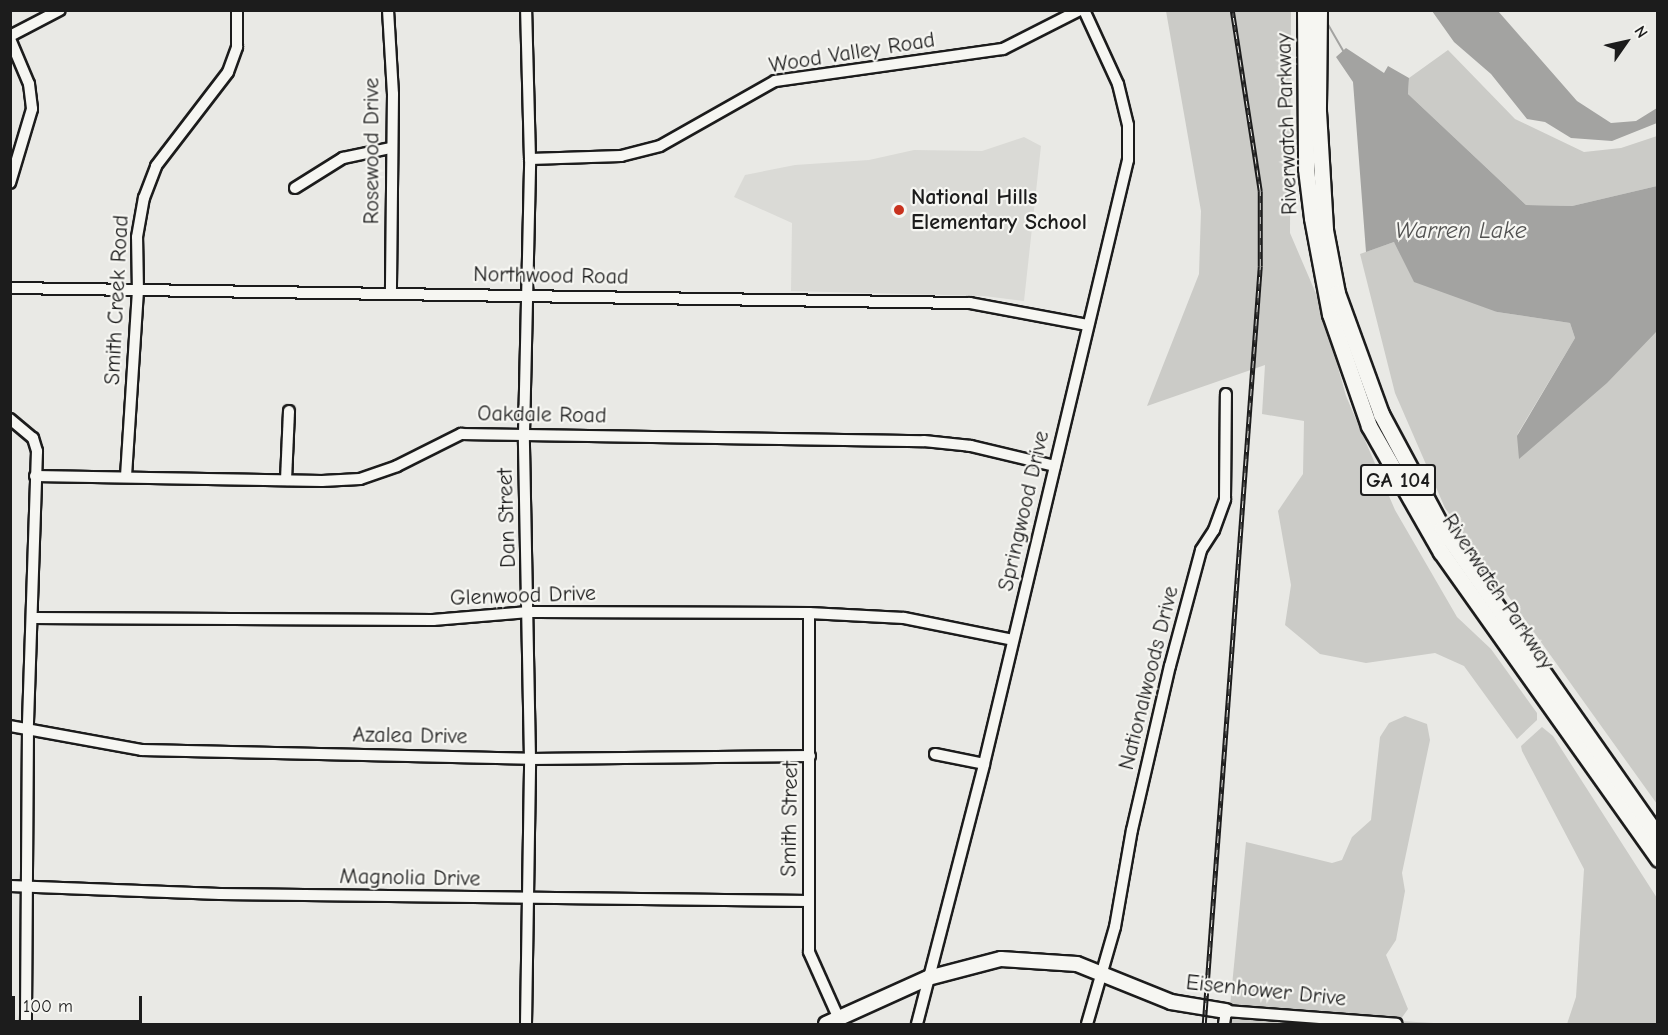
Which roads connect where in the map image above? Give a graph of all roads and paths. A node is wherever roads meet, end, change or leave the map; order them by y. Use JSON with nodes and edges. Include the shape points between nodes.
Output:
{"nodes":[{"id":1,"x":60,"y":10,"type":"edge"},
{"id":2,"x":237,"y":10,"type":"edge"},
{"id":3,"x":388,"y":10,"type":"edge"},
{"id":4,"x":526,"y":10,"type":"edge"},
{"id":5,"x":1082,"y":10,"type":"edge"},
{"id":6,"x":1305,"y":10,"type":"edge"},
{"id":7,"x":1319,"y":10,"type":"edge"},
{"id":8,"x":10,"y":37,"type":"edge"},
{"id":9,"x":391,"y":148,"type":"junction"},
{"id":10,"x":530,"y":159,"type":"junction"},
{"id":11,"x":10,"y":183,"type":"edge"},
{"id":12,"x":295,"y":188,"type":"dead end"},
{"id":13,"x":10,"y":288,"type":"edge"},
{"id":14,"x":391,"y":291,"type":"junction"},
{"id":15,"x":138,"y":292,"type":"junction"},
{"id":16,"x":528,"y":297,"type":"junction"},
{"id":17,"x":1088,"y":325,"type":"junction"},
{"id":18,"x":1226,"y":394,"type":"dead end"},
{"id":19,"x":289,"y":411,"type":"dead end"},
{"id":20,"x":10,"y":419,"type":"edge"},
{"id":21,"x":524,"y":433,"type":"junction"},
{"id":22,"x":1054,"y":466,"type":"junction"},
{"id":23,"x":35,"y":476,"type":"junction"},
{"id":24,"x":126,"y":476,"type":"junction"},
{"id":25,"x":286,"y":480,"type":"junction"},
{"id":26,"x":529,"y":612,"type":"junction"},
{"id":27,"x":809,"y":613,"type":"junction"},
{"id":28,"x":33,"y":618,"type":"junction"},
{"id":29,"x":1013,"y":639,"type":"junction"},
{"id":30,"x":10,"y":726,"type":"edge"},
{"id":31,"x":28,"y":728,"type":"junction"},
{"id":32,"x":935,"y":754,"type":"dead end"},
{"id":33,"x":810,"y":756,"type":"junction"},
{"id":34,"x":530,"y":759,"type":"junction"},
{"id":35,"x":984,"y":764,"type":"junction"},
{"id":36,"x":1658,"y":836,"type":"edge"},
{"id":37,"x":1658,"y":859,"type":"edge"},
{"id":38,"x":10,"y":886,"type":"edge"},
{"id":39,"x":26,"y":886,"type":"junction"},
{"id":40,"x":530,"y":899,"type":"junction"},
{"id":41,"x":808,"y":901,"type":"junction"},
{"id":42,"x":1104,"y":974,"type":"junction"},
{"id":43,"x":928,"y":978,"type":"junction"},
{"id":44,"x":1225,"y":1018,"type":"edge"},
{"id":45,"x":832,"y":1022,"type":"edge"},
{"id":46,"x":26,"y":1024,"type":"edge"},
{"id":47,"x":526,"y":1024,"type":"edge"},
{"id":48,"x":917,"y":1024,"type":"edge"},
{"id":49,"x":1087,"y":1024,"type":"edge"},
{"id":50,"x":1397,"y":1024,"type":"edge"}],
"edges":[{"from":1,"to":8,"type":"street"},
{"from":2,"to":15,"type":"street","name":"Smith Creek Road","via":[[237,47],[228,72],[156,166],[144,198],[137,237]]},
{"from":3,"to":9,"type":"street","name":"Rosewood Drive"},
{"from":4,"to":10,"type":"street","name":"Dan Street"},
{"from":5,"to":10,"type":"street","name":"Wood Valley Road","via":[[1003,49],[775,81],[660,146],[621,156]]},
{"from":5,"to":17,"type":"street","name":"Springwood Drive","via":[[1118,84],[1128,125],[1128,160]]},
{"from":6,"to":37,"type":"main road","name":"Riverwatch Parkway","number":"GA 104","via":[[1306,169],[1320,269],[1330,314],[1369,426],[1441,552]]},
{"from":7,"to":36,"type":"main road","name":"Riverwatch Parkway","number":"GA 104","via":[[1318,111],[1325,230],[1337,292],[1381,414],[1442,528]]},
{"from":8,"to":11,"type":"street","via":[[29,84],[32,109]]},
{"from":9,"to":12,"type":"street","via":[[343,158]]},
{"from":9,"to":14,"type":"street","name":"Rosewood Drive"},
{"from":10,"to":16,"type":"street","name":"Dan Street"},
{"from":13,"to":15,"type":"street","name":"Northwood Road"},
{"from":14,"to":15,"type":"street","name":"Northwood Road"},
{"from":14,"to":16,"type":"street","name":"Northwood Road"},
{"from":15,"to":24,"type":"street","name":"Smith Creek Road"},
{"from":16,"to":17,"type":"street","name":"Northwood Road","via":[[970,303]]},
{"from":16,"to":21,"type":"street","name":"Dan Street"},
{"from":17,"to":22,"type":"street","name":"Springwood Drive"},
{"from":18,"to":42,"type":"street","name":"Nationalwoods Drive","via":[[1225,499],[1214,530],[1201,550],[1170,666]]},
{"from":19,"to":25,"type":"street"},
{"from":20,"to":23,"type":"street","via":[[33,438],[37,451]]},
{"from":21,"to":22,"type":"street","name":"Oakdale Road","via":[[924,441],[971,446]]},
{"from":21,"to":25,"type":"street","name":"Oakdale Road","via":[[461,434],[398,466],[360,478]]},
{"from":21,"to":26,"type":"street","name":"Dan Street"},
{"from":22,"to":29,"type":"street","name":"Springwood Drive"},
{"from":23,"to":24,"type":"street","name":"Oakdale Road"},
{"from":23,"to":28,"type":"street"},
{"from":24,"to":25,"type":"street","name":"Oakdale Road"},
{"from":26,"to":27,"type":"street","name":"Glenwood Drive"},
{"from":26,"to":28,"type":"street","name":"Glenwood Drive","via":[[434,620]]},
{"from":26,"to":34,"type":"street","name":"Dan Street"},
{"from":27,"to":29,"type":"street","name":"Glenwood Drive","via":[[904,618]]},
{"from":27,"to":33,"type":"street","name":"Smith Street"},
{"from":28,"to":31,"type":"street"},
{"from":29,"to":35,"type":"street","name":"Springwood Drive"},
{"from":30,"to":31,"type":"street","name":"Azalea Drive"},
{"from":31,"to":34,"type":"street","name":"Azalea Drive","via":[[142,750]]},
{"from":31,"to":39,"type":"street"},
{"from":32,"to":35,"type":"street"},
{"from":33,"to":34,"type":"street","name":"Azalea Drive"},
{"from":33,"to":41,"type":"street","name":"Smith Street"},
{"from":34,"to":40,"type":"street","name":"Dan Street"},
{"from":35,"to":43,"type":"street","name":"Springwood Drive"},
{"from":38,"to":39,"type":"street","name":"Magnolia Drive"},
{"from":39,"to":40,"type":"street","name":"Magnolia Drive"},
{"from":39,"to":46,"type":"street"},
{"from":40,"to":41,"type":"street","name":"Magnolia Drive"},
{"from":40,"to":47,"type":"street","name":"Dan Street"},
{"from":41,"to":45,"type":"street","name":"Smith Street","via":[[809,952]]},
{"from":42,"to":43,"type":"street","name":"Eisenhower Drive","via":[[1077,964],[1001,959]]},
{"from":42,"to":44,"type":"street","name":"Eisenhower Drive","via":[[1171,1002]]},
{"from":42,"to":49,"type":"street","name":"Nationalwoods Drive","via":[[1092,999]]},
{"from":43,"to":45,"type":"street","name":"Eisenhower Drive"},
{"from":43,"to":48,"type":"street","name":"Springwood Drive"},
{"from":44,"to":50,"type":"street","name":"Eisenhower Drive"}]}
